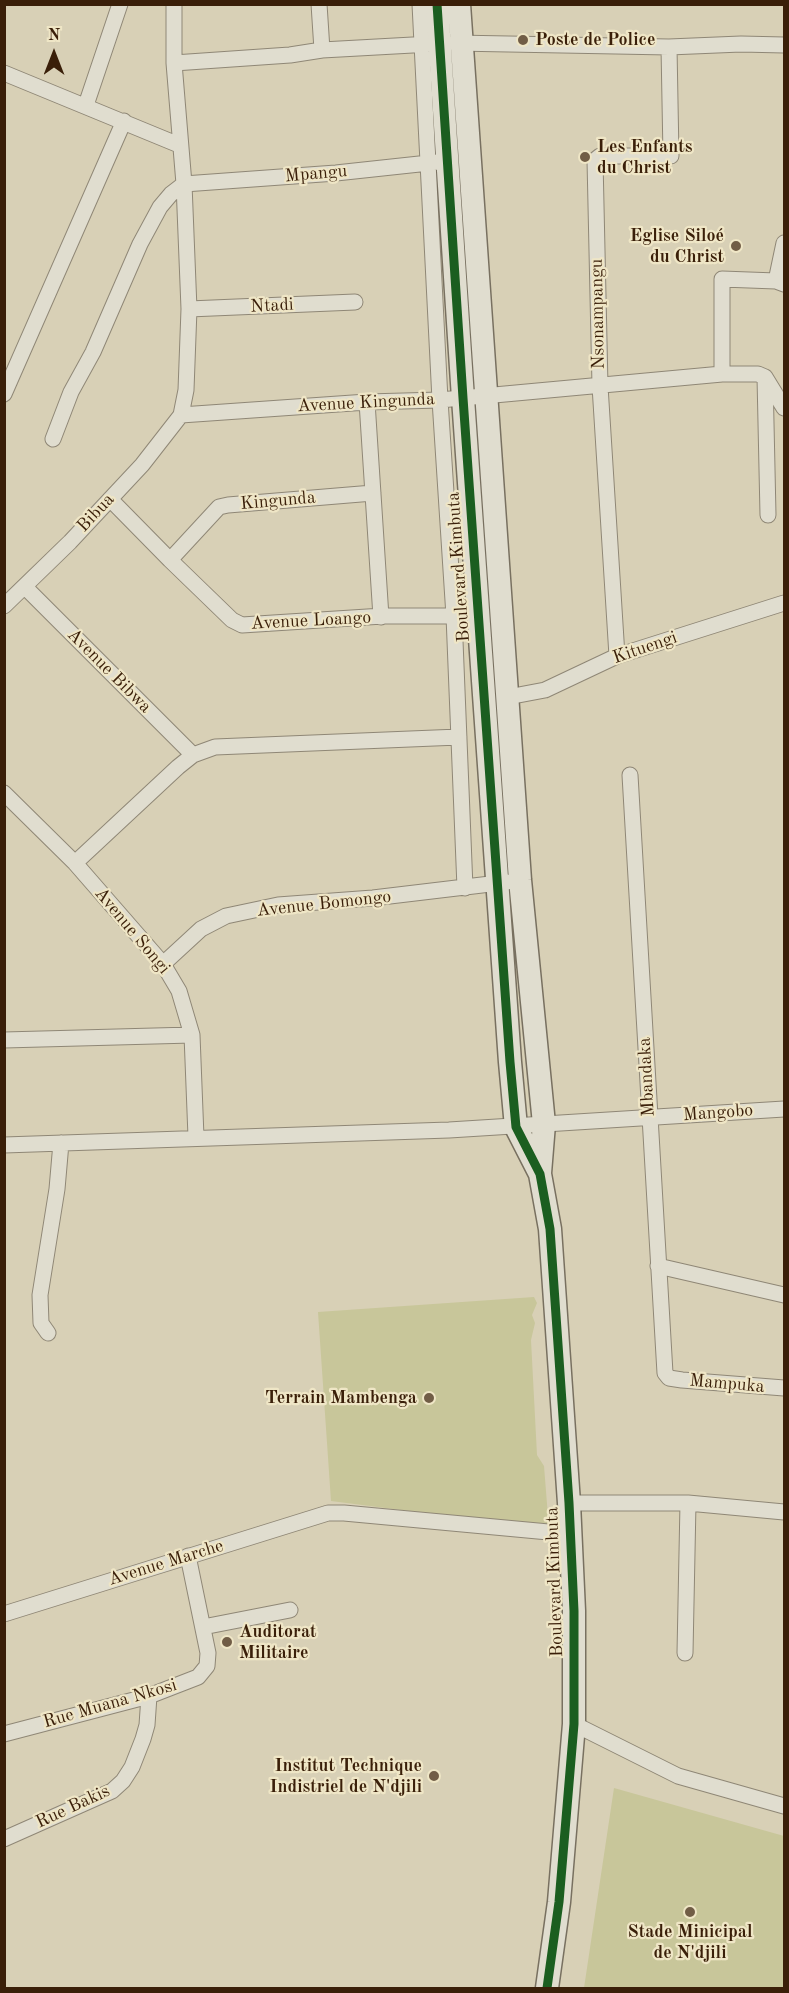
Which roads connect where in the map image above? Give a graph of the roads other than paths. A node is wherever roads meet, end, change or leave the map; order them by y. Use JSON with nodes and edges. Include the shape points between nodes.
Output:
{"nodes":[{"id":1,"x":120,"y":4,"type":"edge"},
{"id":2,"x":174,"y":4,"type":"edge"},
{"id":3,"x":319,"y":4,"type":"edge"},
{"id":4,"x":420,"y":4,"type":"edge"},
{"id":5,"x":437,"y":4,"type":"edge"},
{"id":6,"x":459,"y":4,"type":"edge"},
{"id":7,"x":444,"y":44,"type":"junction"},
{"id":8,"x":784,"y":45,"type":"edge"},
{"id":9,"x":669,"y":47,"type":"junction"},
{"id":10,"x":322,"y":50,"type":"junction"},
{"id":11,"x":174,"y":63,"type":"junction"},
{"id":12,"x":4,"y":73,"type":"edge"},
{"id":13,"x":86,"y":105,"type":"junction"},
{"id":14,"x":124,"y":121,"type":"junction"},
{"id":15,"x":179,"y":145,"type":"junction"},
{"id":16,"x":437,"y":162,"type":"junction"},
{"id":17,"x":184,"y":184,"type":"junction"},
{"id":18,"x":784,"y":243,"type":"edge"},
{"id":19,"x":780,"y":283,"type":"edge"},
{"id":20,"x":355,"y":302,"type":"dead end"},
{"id":21,"x":189,"y":309,"type":"junction"},
{"id":22,"x":722,"y":374,"type":"junction"},
{"id":23,"x":765,"y":377,"type":"junction"},
{"id":24,"x":600,"y":386,"type":"junction"},
{"id":25,"x":4,"y":394,"type":"edge"},
{"id":26,"x":487,"y":394,"type":"junction"},
{"id":27,"x":463,"y":398,"type":"junction"},
{"id":28,"x":440,"y":400,"type":"junction"},
{"id":29,"x":367,"y":402,"type":"junction"},
{"id":30,"x":784,"y":408,"type":"edge"},
{"id":31,"x":181,"y":415,"type":"junction"},
{"id":32,"x":53,"y":439,"type":"dead end"},
{"id":33,"x":373,"y":493,"type":"junction"},
{"id":34,"x":110,"y":498,"type":"junction"},
{"id":35,"x":768,"y":515,"type":"dead end"},
{"id":36,"x":170,"y":560,"type":"junction"},
{"id":37,"x":24,"y":586,"type":"junction"},
{"id":38,"x":784,"y":603,"type":"edge"},
{"id":39,"x":4,"y":606,"type":"edge"},
{"id":40,"x":454,"y":616,"type":"junction"},
{"id":41,"x":381,"y":617,"type":"junction"},
{"id":42,"x":617,"y":656,"type":"junction"},
{"id":43,"x":508,"y":697,"type":"junction"},
{"id":44,"x":459,"y":737,"type":"junction"},
{"id":45,"x":193,"y":755,"type":"junction"},
{"id":46,"x":630,"y":775,"type":"dead end"},
{"id":47,"x":4,"y":793,"type":"edge"},
{"id":48,"x":75,"y":863,"type":"junction"},
{"id":49,"x":520,"y":880,"type":"junction"},
{"id":50,"x":496,"y":883,"type":"junction"},
{"id":51,"x":465,"y":888,"type":"junction"},
{"id":52,"x":163,"y":964,"type":"junction"},
{"id":53,"x":192,"y":1035,"type":"junction"},
{"id":54,"x":4,"y":1040,"type":"edge"},
{"id":55,"x":784,"y":1108,"type":"edge"},
{"id":56,"x":649,"y":1118,"type":"junction"},
{"id":57,"x":544,"y":1124,"type":"junction"},
{"id":58,"x":516,"y":1126,"type":"junction"},
{"id":59,"x":196,"y":1137,"type":"junction"},
{"id":60,"x":61,"y":1143,"type":"junction"},
{"id":61,"x":4,"y":1145,"type":"edge"},
{"id":62,"x":540,"y":1174,"type":"junction"},
{"id":63,"x":658,"y":1266,"type":"junction"},
{"id":64,"x":784,"y":1295,"type":"edge"},
{"id":65,"x":48,"y":1333,"type":"dead end"},
{"id":66,"x":669,"y":1378,"type":"joint"},
{"id":67,"x":784,"y":1388,"type":"edge"},
{"id":68,"x":569,"y":1503,"type":"junction"},
{"id":69,"x":688,"y":1503,"type":"junction"},
{"id":70,"x":784,"y":1512,"type":"edge"},
{"id":71,"x":570,"y":1534,"type":"junction"},
{"id":72,"x":188,"y":1556,"type":"junction"},
{"id":73,"x":290,"y":1610,"type":"dead end"},
{"id":74,"x":4,"y":1614,"type":"edge"},
{"id":75,"x":203,"y":1627,"type":"junction"},
{"id":76,"x":686,"y":1653,"type":"dead end"},
{"id":77,"x":149,"y":1696,"type":"junction"},
{"id":78,"x":574,"y":1724,"type":"junction"},
{"id":79,"x":4,"y":1734,"type":"edge"},
{"id":80,"x":784,"y":1806,"type":"edge"},
{"id":81,"x":4,"y":1839,"type":"edge"},
{"id":82,"x":547,"y":1989,"type":"edge"}],
"edges":[{"from":1,"to":13,"type":"street"},
{"from":2,"to":11,"type":"street"},
{"from":3,"to":10,"type":"street"},
{"from":4,"to":7,"type":"street"},
{"from":5,"to":7,"type":"street","name":"Boulevard Kimbuta"},
{"from":6,"to":7,"type":"street","name":"Boulevard Kimbuta"},
{"from":7,"to":9,"type":"street"},
{"from":7,"to":10,"type":"street"},
{"from":7,"to":16,"type":"street","name":"Boulevard Kimbuta"},
{"from":7,"to":26,"type":"street","name":"Boulevard Kimbuta"},
{"from":8,"to":9,"type":"street"},
{"from":9,"to":24,"type":"street","name":"Nsonampangu","via":[[671,156],[600,156],[594,160]]},
{"from":10,"to":11,"type":"street"},
{"from":11,"to":15,"type":"street"},
{"from":12,"to":13,"type":"street"},
{"from":13,"to":14,"type":"street"},
{"from":14,"to":15,"type":"street"},
{"from":14,"to":25,"type":"street"},
{"from":15,"to":17,"type":"street"},
{"from":16,"to":17,"type":"street","name":"Mpangu"},
{"from":16,"to":27,"type":"street","name":"Boulevard Kimbuta"},
{"from":16,"to":28,"type":"street"},
{"from":17,"to":21,"type":"street"},
{"from":17,"to":32,"type":"street","via":[[160,207],[140,244]]},
{"from":18,"to":19,"type":"street"},
{"from":19,"to":22,"type":"street","via":[[722,279]]},
{"from":20,"to":21,"type":"street","name":"Ntadi"},
{"from":21,"to":31,"type":"street","via":[[186,390]]},
{"from":22,"to":23,"type":"street","name":"Avenue Kingunda"},
{"from":22,"to":24,"type":"street","name":"Avenue Kingunda"},
{"from":23,"to":30,"type":"street"},
{"from":23,"to":35,"type":"street"},
{"from":24,"to":26,"type":"street","name":"Avenue Kingunda"},
{"from":24,"to":42,"type":"street","name":"Nsonampangu"},
{"from":26,"to":27,"type":"street","name":"Avenue Kingunda"},
{"from":26,"to":43,"type":"street","name":"Boulevard Kimbuta"},
{"from":27,"to":28,"type":"street","name":"Avenue Kingunda"},
{"from":27,"to":50,"type":"street","name":"Boulevard Kimbuta"},
{"from":28,"to":29,"type":"street","name":"Avenue Kingunda"},
{"from":28,"to":40,"type":"street"},
{"from":29,"to":31,"type":"street","name":"Avenue Kingunda"},
{"from":29,"to":33,"type":"street"},
{"from":31,"to":34,"type":"street","name":"Bibua"},
{"from":33,"to":36,"type":"street","name":"Kingunda","via":[[219,507]]},
{"from":33,"to":41,"type":"street"},
{"from":34,"to":36,"type":"street","name":"Avenue Loango"},
{"from":34,"to":37,"type":"street","name":"Bibua"},
{"from":36,"to":41,"type":"street","name":"Avenue Loango","via":[[242,625]]},
{"from":37,"to":39,"type":"street","name":"Bibua"},
{"from":37,"to":45,"type":"street","name":"Avenue Bibwa"},
{"from":38,"to":42,"type":"street","name":"Kituengi"},
{"from":40,"to":41,"type":"street","name":"Avenue Loango"},
{"from":40,"to":44,"type":"street"},
{"from":42,"to":43,"type":"street","name":"Kituengi","via":[[545,690]]},
{"from":43,"to":49,"type":"street","name":"Boulevard Kimbuta"},
{"from":44,"to":45,"type":"street","via":[[215,747]]},
{"from":44,"to":51,"type":"street"},
{"from":45,"to":48,"type":"street"},
{"from":46,"to":56,"type":"street","name":"Mbandaka"},
{"from":47,"to":48,"type":"street","name":"Avenue Songi"},
{"from":48,"to":52,"type":"street","name":"Avenue Songi"},
{"from":49,"to":50,"type":"street","name":"Avenue Bomongo"},
{"from":49,"to":57,"type":"street","name":"Boulevard Kimbuta"},
{"from":50,"to":51,"type":"street","name":"Avenue Bomongo"},
{"from":50,"to":58,"type":"street","name":"Boulevard Kimbuta"},
{"from":51,"to":52,"type":"street","name":"Avenue Bomongo","via":[[278,905],[226,916],[201,929]]},
{"from":52,"to":53,"type":"street","name":"Avenue Songi","via":[[179,991]]},
{"from":53,"to":54,"type":"street"},
{"from":53,"to":59,"type":"street","name":"Avenue Songi"},
{"from":55,"to":56,"type":"street","name":"Mangobo"},
{"from":56,"to":57,"type":"street","name":"Mangobo"},
{"from":56,"to":63,"type":"street","name":"Mbandaka"},
{"from":57,"to":58,"type":"street","name":"Mangobo"},
{"from":57,"to":62,"type":"street","name":"Boulevard Kimbuta"},
{"from":58,"to":59,"type":"street","name":"Mangobo"},
{"from":58,"to":62,"type":"street"},
{"from":59,"to":60,"type":"street","name":"Mangobo"},
{"from":60,"to":61,"type":"street","name":"Mangobo"},
{"from":60,"to":65,"type":"street","via":[[40,1295],[41,1323]]},
{"from":62,"to":68,"type":"street","name":"Boulevard Kimbuta","via":[[550,1229]]},
{"from":63,"to":64,"type":"street"},
{"from":63,"to":66,"type":"street","name":"Mbandaka","via":[[665,1373]]},
{"from":66,"to":67,"type":"street","name":"Mampuka"},
{"from":68,"to":69,"type":"street"},
{"from":68,"to":71,"type":"street","name":"Boulevard Kimbuta"},
{"from":69,"to":70,"type":"street"},
{"from":69,"to":76,"type":"street"},
{"from":71,"to":72,"type":"street","name":"Avenue Marche","via":[[344,1513],[328,1514]]},
{"from":71,"to":78,"type":"street","name":"Boulevard Kimbuta"},
{"from":72,"to":74,"type":"street","name":"Avenue Marche"},
{"from":72,"to":75,"type":"street","name":"Rue Muana Nkosi"},
{"from":73,"to":75,"type":"street"},
{"from":75,"to":77,"type":"street","name":"Rue Muana Nkosi","via":[[207,1666],[198,1677]]},
{"from":77,"to":79,"type":"street","name":"Rue Muana Nkosi"},
{"from":77,"to":81,"type":"street","name":"Rue Bakis","via":[[143,1739],[123,1781],[112,1791]]},
{"from":78,"to":80,"type":"street","via":[[678,1776]]},
{"from":78,"to":82,"type":"street","name":"Boulevard Kimbuta","via":[[559,1902]]}]}
